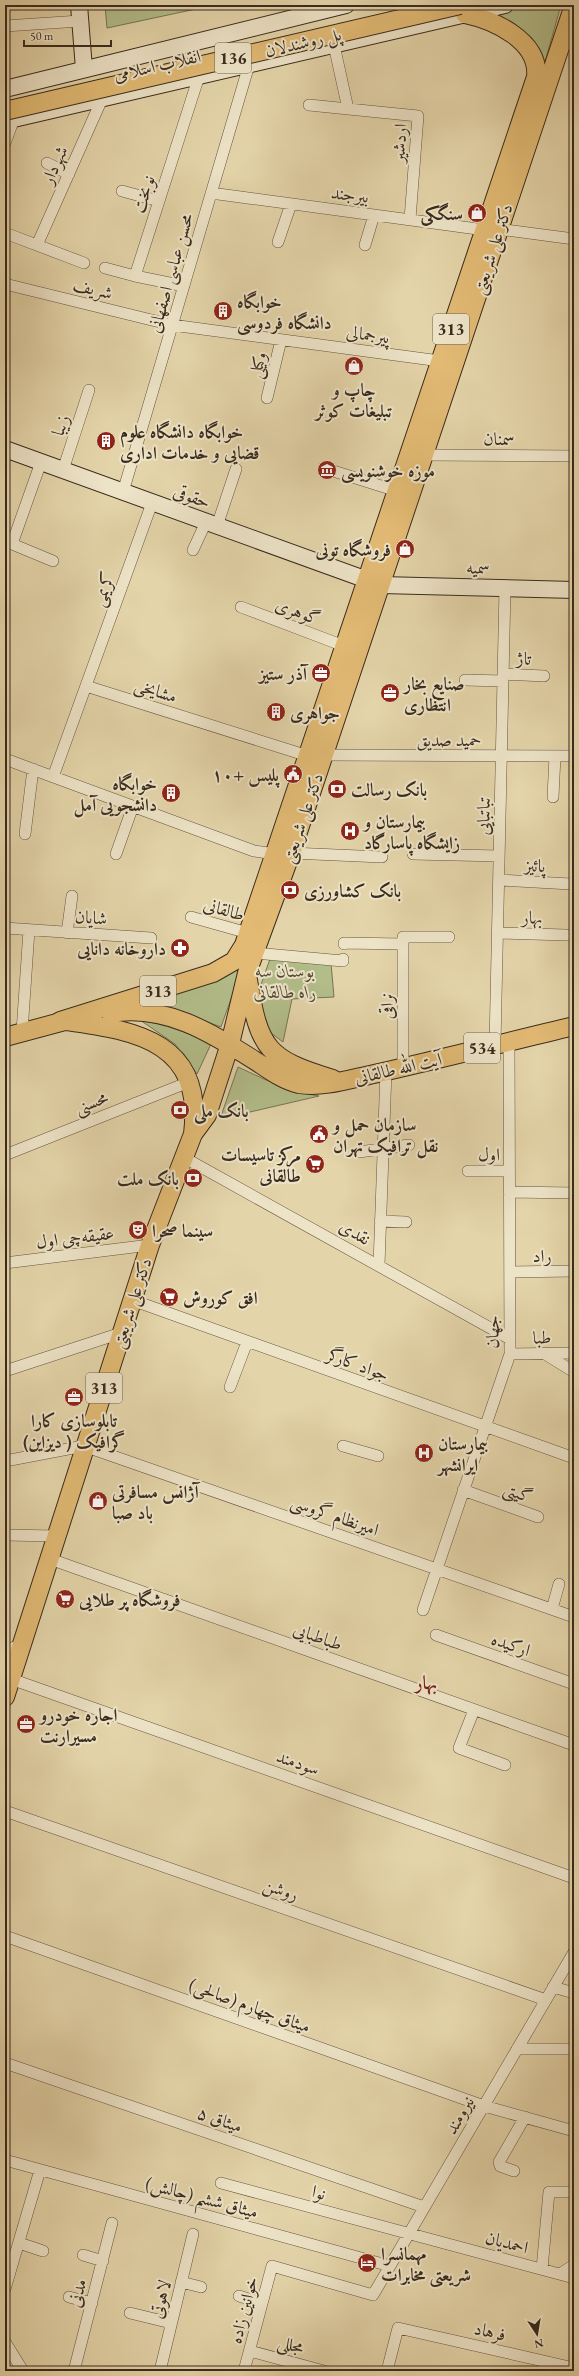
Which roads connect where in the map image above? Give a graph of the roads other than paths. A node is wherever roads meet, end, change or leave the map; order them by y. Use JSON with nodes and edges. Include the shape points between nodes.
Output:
{"nodes":[{"id":1,"x":79,"y":5,"type":"edge"},
{"id":2,"x":346,"y":5,"type":"edge"},
{"id":3,"x":405,"y":5,"type":"edge"},
{"id":4,"x":505,"y":5,"type":"edge"},
{"id":5,"x":574,"y":5,"type":"edge"},
{"id":6,"x":463,"y":10,"type":"edge"},
{"id":7,"x":80,"y":22,"type":"junction"},
{"id":8,"x":5,"y":26,"type":"edge"},
{"id":9,"x":334,"y":45,"type":"junction"},
{"id":10,"x":147,"y":55,"type":"junction"},
{"id":11,"x":249,"y":64,"type":"junction"},
{"id":12,"x":84,"y":70,"type":"junction"},
{"id":13,"x":199,"y":76,"type":"junction"},
{"id":14,"x":153,"y":87,"type":"junction"},
{"id":15,"x":6,"y":92,"type":"edge"},
{"id":16,"x":102,"y":98,"type":"junction"},
{"id":17,"x":309,"y":105,"type":"dead end"},
{"id":18,"x":348,"y":109,"type":"junction"},
{"id":19,"x":8,"y":117,"type":"edge"},
{"id":20,"x":5,"y":143,"type":"edge"},
{"id":21,"x":48,"y":163,"type":"dead end"},
{"id":22,"x":69,"y":174,"type":"junction"},
{"id":23,"x":122,"y":192,"type":"dead end"},
{"id":24,"x":211,"y":193,"type":"junction"},
{"id":25,"x":159,"y":201,"type":"junction"},
{"id":26,"x":291,"y":204,"type":"junction"},
{"id":27,"x":374,"y":215,"type":"junction"},
{"id":28,"x":410,"y":220,"type":"junction"},
{"id":29,"x":492,"y":229,"type":"junction"},
{"id":30,"x":5,"y":233,"type":"edge"},
{"id":31,"x":574,"y":239,"type":"edge"},
{"id":32,"x":278,"y":242,"type":"dead end"},
{"id":33,"x":37,"y":245,"type":"junction"},
{"id":34,"x":365,"y":245,"type":"dead end"},
{"id":35,"x":84,"y":263,"type":"dead end"},
{"id":36,"x":105,"y":268,"type":"dead end"},
{"id":37,"x":135,"y":276,"type":"junction"},
{"id":38,"x":5,"y":284,"type":"edge"},
{"id":39,"x":184,"y":286,"type":"junction"},
{"id":40,"x":172,"y":325,"type":"junction"},
{"id":41,"x":280,"y":340,"type":"junction"},
{"id":42,"x":440,"y":361,"type":"junction"},
{"id":43,"x":89,"y":390,"type":"dead end"},
{"id":44,"x":267,"y":398,"type":"dead end"},
{"id":45,"x":5,"y":449,"type":"edge"},
{"id":46,"x":424,"y":455,"type":"junction"},
{"id":47,"x":574,"y":456,"type":"edge"},
{"id":48,"x":41,"y":462,"type":"junction"},
{"id":49,"x":236,"y":469,"type":"dead end"},
{"id":50,"x":63,"y":470,"type":"junction"},
{"id":51,"x":330,"y":470,"type":"dead end"},
{"id":52,"x":397,"y":491,"type":"junction"},
{"id":53,"x":123,"y":492,"type":"junction"},
{"id":54,"x":152,"y":503,"type":"junction"},
{"id":55,"x":211,"y":524,"type":"junction"},
{"id":56,"x":193,"y":550,"type":"dead end"},
{"id":57,"x":53,"y":561,"type":"dead end"},
{"id":58,"x":374,"y":583,"type":"junction"},
{"id":59,"x":505,"y":588,"type":"junction"},
{"id":60,"x":574,"y":590,"type":"edge"},
{"id":61,"x":241,"y":607,"type":"dead end"},
{"id":62,"x":344,"y":646,"type":"junction"},
{"id":63,"x":544,"y":676,"type":"dead end"},
{"id":64,"x":503,"y":677,"type":"junction"},
{"id":65,"x":465,"y":680,"type":"dead end"},
{"id":66,"x":86,"y":686,"type":"junction"},
{"id":67,"x":316,"y":756,"type":"junction"},
{"id":68,"x":502,"y":756,"type":"junction"},
{"id":69,"x":555,"y":756,"type":"junction"},
{"id":70,"x":574,"y":756,"type":"edge"},
{"id":71,"x":5,"y":759,"type":"edge"},
{"id":72,"x":33,"y":769,"type":"junction"},
{"id":73,"x":53,"y":777,"type":"junction"},
{"id":74,"x":553,"y":798,"type":"dead end"},
{"id":75,"x":133,"y":806,"type":"junction"},
{"id":76,"x":25,"y":834,"type":"dead end"},
{"id":77,"x":283,"y":853,"type":"junction"},
{"id":78,"x":116,"y":854,"type":"dead end"},
{"id":79,"x":413,"y":854,"type":"dead end"},
{"id":80,"x":499,"y":856,"type":"junction"},
{"id":81,"x":382,"y":857,"type":"dead end"},
{"id":82,"x":499,"y":880,"type":"junction"},
{"id":83,"x":570,"y":884,"type":"dead end"},
{"id":84,"x":72,"y":896,"type":"dead end"},
{"id":85,"x":191,"y":916,"type":"dead end"},
{"id":86,"x":5,"y":928,"type":"edge"},
{"id":87,"x":29,"y":930,"type":"junction"},
{"id":88,"x":67,"y":932,"type":"junction"},
{"id":89,"x":248,"y":933,"type":"junction"},
{"id":90,"x":498,"y":933,"type":"junction"},
{"id":91,"x":566,"y":934,"type":"dead end"},
{"id":92,"x":449,"y":937,"type":"dead end"},
{"id":93,"x":151,"y":938,"type":"dead end"},
{"id":94,"x":344,"y":944,"type":"dead end"},
{"id":95,"x":403,"y":944,"type":"junction"},
{"id":96,"x":255,"y":953,"type":"junction"},
{"id":97,"x":343,"y":959,"type":"dead end"},
{"id":98,"x":247,"y":974,"type":"junction"},
{"id":99,"x":60,"y":1021,"type":"junction"},
{"id":100,"x":574,"y":1026,"type":"edge"},
{"id":101,"x":13,"y":1035,"type":"edge"},
{"id":102,"x":502,"y":1043,"type":"junction"},
{"id":103,"x":230,"y":1044,"type":"junction"},
{"id":104,"x":394,"y":1069,"type":"junction"},
{"id":105,"x":340,"y":1081,"type":"junction"},
{"id":106,"x":189,"y":1082,"type":"junction"},
{"id":107,"x":193,"y":1134,"type":"junction"},
{"id":108,"x":409,"y":1145,"type":"dead end"},
{"id":109,"x":383,"y":1149,"type":"junction"},
{"id":110,"x":359,"y":1152,"type":"dead end"},
{"id":111,"x":5,"y":1155,"type":"edge"},
{"id":112,"x":183,"y":1157,"type":"junction"},
{"id":113,"x":468,"y":1170,"type":"dead end"},
{"id":114,"x":509,"y":1171,"type":"junction"},
{"id":115,"x":509,"y":1192,"type":"junction"},
{"id":116,"x":574,"y":1192,"type":"edge"},
{"id":117,"x":380,"y":1221,"type":"junction"},
{"id":118,"x":406,"y":1222,"type":"dead end"},
{"id":119,"x":150,"y":1245,"type":"junction"},
{"id":120,"x":5,"y":1263,"type":"edge"},
{"id":121,"x":379,"y":1265,"type":"junction"},
{"id":122,"x":510,"y":1272,"type":"junction"},
{"id":123,"x":574,"y":1272,"type":"edge"},
{"id":124,"x":132,"y":1300,"type":"junction"},
{"id":125,"x":121,"y":1333,"type":"junction"},
{"id":126,"x":510,"y":1339,"type":"junction"},
{"id":127,"x":247,"y":1342,"type":"junction"},
{"id":128,"x":574,"y":1353,"type":"edge"},
{"id":129,"x":510,"y":1354,"type":"junction"},
{"id":130,"x":545,"y":1354,"type":"junction"},
{"id":131,"x":5,"y":1371,"type":"edge"},
{"id":132,"x":574,"y":1372,"type":"edge"},
{"id":133,"x":230,"y":1388,"type":"dead end"},
{"id":134,"x":484,"y":1427,"type":"junction"},
{"id":135,"x":84,"y":1446,"type":"junction"},
{"id":136,"x":343,"y":1446,"type":"dead end"},
{"id":137,"x":378,"y":1456,"type":"dead end"},
{"id":138,"x":574,"y":1458,"type":"edge"},
{"id":139,"x":5,"y":1461,"type":"edge"},
{"id":140,"x":463,"y":1490,"type":"junction"},
{"id":141,"x":538,"y":1517,"type":"dead end"},
{"id":142,"x":5,"y":1535,"type":"edge"},
{"id":143,"x":56,"y":1536,"type":"junction"},
{"id":144,"x":50,"y":1559,"type":"junction"},
{"id":145,"x":437,"y":1568,"type":"junction"},
{"id":146,"x":559,"y":1584,"type":"dead end"},
{"id":147,"x":552,"y":1609,"type":"junction"},
{"id":148,"x":423,"y":1610,"type":"dead end"},
{"id":149,"x":574,"y":1617,"type":"edge"},
{"id":150,"x":436,"y":1635,"type":"dead end"},
{"id":151,"x":13,"y":1648,"type":"edge"},
{"id":152,"x":11,"y":1679,"type":"junction"},
{"id":153,"x":574,"y":1684,"type":"edge"},
{"id":154,"x":5,"y":1697,"type":"edge"},
{"id":155,"x":474,"y":1710,"type":"junction"},
{"id":156,"x":574,"y":1745,"type":"edge"},
{"id":157,"x":505,"y":1765,"type":"dead end"},
{"id":158,"x":5,"y":1811,"type":"edge"},
{"id":159,"x":574,"y":1878,"type":"edge"},
{"id":160,"x":5,"y":1936,"type":"edge"},
{"id":161,"x":574,"y":1952,"type":"edge"},
{"id":162,"x":554,"y":1987,"type":"junction"},
{"id":163,"x":574,"y":1993,"type":"edge"},
{"id":164,"x":546,"y":2000,"type":"junction"},
{"id":165,"x":517,"y":2049,"type":"junction"},
{"id":166,"x":574,"y":2049,"type":"edge"},
{"id":167,"x":5,"y":2063,"type":"edge"},
{"id":168,"x":484,"y":2106,"type":"junction"},
{"id":169,"x":525,"y":2117,"type":"junction"},
{"id":170,"x":574,"y":2131,"type":"edge"},
{"id":171,"x":5,"y":2160,"type":"edge"},
{"id":172,"x":40,"y":2170,"type":"junction"},
{"id":173,"x":514,"y":2171,"type":"dead end"},
{"id":174,"x":221,"y":2183,"type":"dead end"},
{"id":175,"x":574,"y":2192,"type":"edge"},
{"id":176,"x":424,"y":2207,"type":"junction"},
{"id":177,"x":112,"y":2223,"type":"dead end"},
{"id":178,"x":193,"y":2234,"type":"dead end"},
{"id":179,"x":409,"y":2234,"type":"junction"},
{"id":180,"x":18,"y":2243,"type":"junction"},
{"id":181,"x":43,"y":2251,"type":"dead end"},
{"id":182,"x":83,"y":2255,"type":"dead end"},
{"id":183,"x":103,"y":2261,"type":"junction"},
{"id":184,"x":574,"y":2265,"type":"edge"},
{"id":185,"x":390,"y":2266,"type":"junction"},
{"id":186,"x":542,"y":2269,"type":"junction"},
{"id":187,"x":560,"y":2274,"type":"junction"},
{"id":188,"x":574,"y":2278,"type":"edge"},
{"id":189,"x":181,"y":2282,"type":"junction"},
{"id":190,"x":201,"y":2286,"type":"dead end"},
{"id":191,"x":5,"y":2289,"type":"edge"},
{"id":192,"x":239,"y":2296,"type":"dead end"},
{"id":193,"x":373,"y":2296,"type":"joint"},
{"id":194,"x":70,"y":2297,"type":"dead end"},
{"id":195,"x":92,"y":2303,"type":"junction"},
{"id":196,"x":262,"y":2303,"type":"junction"},
{"id":197,"x":130,"y":2313,"type":"dead end"},
{"id":198,"x":171,"y":2323,"type":"junction"},
{"id":199,"x":5,"y":2342,"type":"edge"},
{"id":200,"x":250,"y":2351,"type":"junction"},
{"id":201,"x":574,"y":2368,"type":"edge"},
{"id":202,"x":23,"y":2371,"type":"edge"},
{"id":203,"x":74,"y":2371,"type":"edge"},
{"id":204,"x":160,"y":2371,"type":"edge"},
{"id":205,"x":244,"y":2371,"type":"edge"},
{"id":206,"x":324,"y":2371,"type":"edge"},
{"id":207,"x":387,"y":2371,"type":"edge"}],
"edges":[{"from":1,"to":7,"type":"main road"},
{"from":2,"to":10,"type":"main road","name":"انقلاب اسلامی"},
{"from":3,"to":15,"type":"main road","name":"پل روشندلان","number":"136"},
{"from":4,"to":6,"type":"main road","name":"انقلاب اسلامی"},
{"from":5,"to":29,"type":"main road","name":"دکتر علی شریعتی","number":"313"},
{"from":6,"to":9,"type":"main road","name":"انقلاب اسلامی"},
{"from":6,"to":19,"type":"main road","name":"پل روشندلان","number":"136","bridge":true},
{"from":6,"to":29,"type":"main road","name":"دکتر علی شریعتی","number":"313","via":[[509,31],[525,47],[537,71]]},
{"from":7,"to":8,"type":"street"},
{"from":7,"to":12,"type":"main road"},
{"from":9,"to":11,"type":"main road","name":"انقلاب اسلامی"},
{"from":9,"to":18,"type":"street"},
{"from":10,"to":12,"type":"main road","name":"انقلاب اسلامی"},
{"from":10,"to":14,"type":"main road","via":[[142,61],[146,83]]},
{"from":11,"to":13,"type":"main road","name":"انقلاب اسلامی"},
{"from":11,"to":24,"type":"street","name":"محسن عباسی اصفهانی"},
{"from":12,"to":15,"type":"main road","name":"انقلاب اسلامی"},
{"from":13,"to":14,"type":"main road","name":"انقلاب اسلامی"},
{"from":13,"to":25,"type":"street","name":"نوبخت"},
{"from":14,"to":16,"type":"main road","name":"انقلاب اسلامی"},
{"from":16,"to":19,"type":"main road","name":"انقلاب اسلامی"},
{"from":16,"to":22,"type":"street","name":"شهردار"},
{"from":17,"to":18,"type":"street","name":"اردشیر"},
{"from":18,"to":28,"type":"street","name":"اردشیر","via":[[418,116]]},
{"from":19,"to":20,"type":"street"},
{"from":21,"to":22,"type":"street"},
{"from":22,"to":33,"type":"street","name":"شهردار"},
{"from":23,"to":25,"type":"street"},
{"from":24,"to":26,"type":"street","name":"بیرجند"},
{"from":24,"to":39,"type":"street","name":"محسن عباسی اصفهانی"},
{"from":25,"to":37,"type":"street","name":"نوبخت"},
{"from":26,"to":27,"type":"street","name":"بیرجند"},
{"from":26,"to":32,"type":"street"},
{"from":27,"to":28,"type":"street","name":"بیرجند"},
{"from":27,"to":34,"type":"street"},
{"from":28,"to":29,"type":"street","name":"بیرجند"},
{"from":29,"to":31,"type":"street","name":"بیرجند"},
{"from":29,"to":42,"type":"main road","name":"دکتر علی شریعتی","number":"313"},
{"from":29,"to":46,"type":"main road","name":"دکتر علی شریعتی","number":"313"},
{"from":30,"to":33,"type":"street"},
{"from":33,"to":35,"type":"street"},
{"from":36,"to":37,"type":"street"},
{"from":37,"to":39,"type":"street"},
{"from":38,"to":40,"type":"street","name":"شریف"},
{"from":39,"to":40,"type":"street","name":"محسن عباسی اصفهانی"},
{"from":40,"to":41,"type":"street","name":"پیرجمالی"},
{"from":40,"to":53,"type":"street","name":"محسن عباسی اصفهانی"},
{"from":41,"to":42,"type":"street","name":"پیرجمالی"},
{"from":41,"to":44,"type":"street","name":"وکیلی"},
{"from":42,"to":52,"type":"main road","name":"دکتر علی شریعتی","number":"313"},
{"from":43,"to":50,"type":"street","name":"زیبا"},
{"from":45,"to":48,"type":"main road","name":"حقوقی"},
{"from":46,"to":47,"type":"street","name":"سمنان"},
{"from":46,"to":58,"type":"main road","name":"دکتر علی شریعتی","number":"313"},
{"from":48,"to":50,"type":"main road","name":"حقوقی"},
{"from":48,"to":57,"type":"street","via":[[12,544]]},
{"from":49,"to":55,"type":"street"},
{"from":50,"to":53,"type":"main road","name":"حقوقی"},
{"from":51,"to":52,"type":"street"},
{"from":52,"to":58,"type":"main road","name":"دکتر علی شریعتی","number":"313"},
{"from":53,"to":54,"type":"main road","name":"حقوقی"},
{"from":54,"to":55,"type":"main road","name":"حقوقی"},
{"from":54,"to":66,"type":"street","name":"کریمی"},
{"from":55,"to":56,"type":"street"},
{"from":55,"to":58,"type":"main road","name":"حقوقی"},
{"from":58,"to":59,"type":"main road","name":"سمیه"},
{"from":58,"to":62,"type":"main road","name":"دکتر علی شریعتی","number":"313"},
{"from":58,"to":67,"type":"main road","name":"دکتر علی شریعتی","number":"313"},
{"from":59,"to":60,"type":"main road","name":"سمیه"},
{"from":59,"to":64,"type":"street","name":"تباتبایی"},
{"from":61,"to":62,"type":"street","name":"گوهری"},
{"from":62,"to":67,"type":"main road","name":"دکتر علی شریعتی","number":"313"},
{"from":63,"to":64,"type":"street","name":"تاژ"},
{"from":64,"to":65,"type":"street","name":"تاژ"},
{"from":64,"to":68,"type":"street","name":"تباتبایی"},
{"from":66,"to":67,"type":"street","name":"مشایخی"},
{"from":66,"to":73,"type":"street"},
{"from":67,"to":68,"type":"street","name":"حمید صدیق"},
{"from":67,"to":77,"type":"main road","name":"دکتر علی شریعتی","number":"313"},
{"from":68,"to":69,"type":"street","name":"حمید صدیق"},
{"from":68,"to":80,"type":"street","name":"تباتبایی"},
{"from":69,"to":70,"type":"street","name":"حمید صدیق"},
{"from":69,"to":74,"type":"street"},
{"from":71,"to":72,"type":"street"},
{"from":72,"to":73,"type":"street"},
{"from":72,"to":76,"type":"street"},
{"from":73,"to":75,"type":"street"},
{"from":75,"to":77,"type":"street","via":[[254,851]]},
{"from":75,"to":78,"type":"street"},
{"from":77,"to":81,"type":"street"},
{"from":77,"to":89,"type":"main road","name":"دکتر علی شریعتی","number":"313"},
{"from":77,"to":96,"type":"main road","name":"دکتر علی شریعتی","number":"313"},
{"from":79,"to":80,"type":"street"},
{"from":80,"to":82,"type":"street","name":"تباتبایی"},
{"from":82,"to":83,"type":"street","name":"پائیز"},
{"from":82,"to":90,"type":"street","name":"تباتبایی"},
{"from":84,"to":88,"type":"street"},
{"from":85,"to":89,"type":"street","name":"طالقانی"},
{"from":86,"to":87,"type":"street","name":"شایان"},
{"from":87,"to":88,"type":"street","name":"شایان"},
{"from":87,"to":101,"type":"street"},
{"from":88,"to":93,"type":"street","name":"شایان"},
{"from":89,"to":99,"type":"main road","name":"دکتر علی شریعتی","number":"313","via":[[240,953],[225,968]]},
{"from":90,"to":91,"type":"street","name":"بهار"},
{"from":90,"to":102,"type":"street","name":"تباتبایی"},
{"from":92,"to":95,"type":"street","via":[[403,937]]},
{"from":94,"to":95,"type":"street"},
{"from":95,"to":104,"type":"street","name":"نراقی"},
{"from":96,"to":97,"type":"street"},
{"from":96,"to":98,"type":"main road","name":"دکتر علی شریعتی","number":"313"},
{"from":98,"to":103,"type":"main road","name":"دکتر علی شریعتی","number":"313"},
{"from":98,"to":105,"type":"main road","via":[[254,1016],[264,1043],[283,1060],[299,1068]]},
{"from":99,"to":101,"type":"main road"},
{"from":99,"to":103,"type":"main road","name":"آیت الله طالقانی","via":[[117,1012],[145,1012],[196,1025]]},
{"from":99,"to":106,"type":"main road","via":[[120,1029],[146,1038],[172,1056],[183,1069]]},
{"from":100,"to":102,"type":"main road","name":"آیت الله طالقانی","number":"534"},
{"from":102,"to":104,"type":"main road","name":"آیت الله طالقانی","number":"534"},
{"from":102,"to":114,"type":"street","name":"جهان"},
{"from":103,"to":105,"type":"main road","name":"آیت الله طالقانی","number":"534","via":[[289,1081],[308,1085]]},
{"from":103,"to":107,"type":"main road","name":"دکتر علی شریعتی","number":"313","via":[[206,1115]]},
{"from":104,"to":105,"type":"main road","name":"آیت الله طالقانی","number":"534"},
{"from":104,"to":109,"type":"street","name":"نراقی"},
{"from":106,"to":107,"type":"main road","via":[[193,1101]]},
{"from":106,"to":111,"type":"street","name":"محسنی"},
{"from":107,"to":112,"type":"main road","name":"دکتر علی شریعتی","number":"313"},
{"from":108,"to":109,"type":"street"},
{"from":109,"to":110,"type":"street"},
{"from":109,"to":117,"type":"street","name":"نراقی"},
{"from":112,"to":119,"type":"main road","name":"دکتر علی شریعتی","number":"313"},
{"from":112,"to":121,"type":"street","name":"نقدی"},
{"from":113,"to":114,"type":"street","name":"اول"},
{"from":114,"to":115,"type":"street","name":"جهان"},
{"from":115,"to":116,"type":"street"},
{"from":115,"to":122,"type":"street","name":"جهان"},
{"from":117,"to":118,"type":"street"},
{"from":117,"to":121,"type":"street","name":"نراقی"},
{"from":119,"to":120,"type":"street","name":"عقیقه‌چی اول"},
{"from":119,"to":124,"type":"main road","name":"دکتر علی شریعتی","number":"313"},
{"from":121,"to":126,"type":"street","name":"نقدی"},
{"from":122,"to":123,"type":"street","name":"راد"},
{"from":122,"to":126,"type":"street","name":"جهان"},
{"from":124,"to":125,"type":"main road","name":"دکتر علی شریعتی","number":"313"},
{"from":124,"to":127,"type":"street","name":"جواد کارگر"},
{"from":125,"to":131,"type":"street"},
{"from":125,"to":135,"type":"main road","name":"دکتر علی شریعتی","number":"313"},
{"from":126,"to":129,"type":"street","name":"جهان"},
{"from":127,"to":133,"type":"street"},
{"from":127,"to":134,"type":"street","name":"جواد کارگر"},
{"from":128,"to":130,"type":"street","name":"طبا"},
{"from":129,"to":130,"type":"street","name":"طبا"},
{"from":129,"to":134,"type":"street","name":"جهان"},
{"from":130,"to":132,"type":"street"},
{"from":134,"to":138,"type":"street","name":"جواد کارگر"},
{"from":134,"to":140,"type":"street","name":"جهان"},
{"from":135,"to":139,"type":"street"},
{"from":135,"to":143,"type":"main road","name":"دکتر علی شریعتی","number":"313"},
{"from":135,"to":145,"type":"street","name":"امیرنظام گروسی"},
{"from":136,"to":137,"type":"street"},
{"from":140,"to":141,"type":"street","name":"گیتی"},
{"from":140,"to":145,"type":"street","name":"جهان"},
{"from":142,"to":143,"type":"street"},
{"from":143,"to":144,"type":"main road","name":"دکتر علی شریعتی","number":"313"},
{"from":144,"to":151,"type":"main road","name":"دکتر علی شریعتی","number":"313"},
{"from":144,"to":155,"type":"street","name":"طباطبایی"},
{"from":145,"to":147,"type":"street","name":"امیرنظام گروسی"},
{"from":145,"to":148,"type":"street","name":"جهان"},
{"from":146,"to":147,"type":"street"},
{"from":147,"to":149,"type":"street","name":"امیرنظام گروسی"},
{"from":150,"to":153,"type":"street","name":"ارکیده"},
{"from":151,"to":152,"type":"main road","name":"دکتر علی شریعتی","number":"313"},
{"from":152,"to":154,"type":"main road","name":"دکتر علی شریعتی","number":"313"},
{"from":152,"to":159,"type":"street","name":"سودمند"},
{"from":155,"to":156,"type":"street","name":"طباطبایی"},
{"from":155,"to":157,"type":"street","via":[[459,1748]]},
{"from":158,"to":164,"type":"street","name":"روشن"},
{"from":160,"to":168,"type":"street","name":"میثاق چهارم (صالحی)"},
{"from":161,"to":162,"type":"street","name":"نیرومند"},
{"from":162,"to":163,"type":"street"},
{"from":162,"to":164,"type":"street","name":"نیرومند"},
{"from":164,"to":165,"type":"street","name":"نیرومند"},
{"from":165,"to":166,"type":"street"},
{"from":165,"to":168,"type":"street","name":"نیرومند"},
{"from":167,"to":176,"type":"street","name":"میثاق ۵"},
{"from":168,"to":169,"type":"street","name":"میثاق چهارم (صالحی)"},
{"from":168,"to":176,"type":"street","name":"نیرومند"},
{"from":169,"to":170,"type":"street","name":"میثاق چهارم (صالحی)"},
{"from":169,"to":173,"type":"street","via":[[498,2162],[500,2166]]},
{"from":171,"to":172,"type":"street","name":"میثاق ششم (چالش)"},
{"from":172,"to":180,"type":"street"},
{"from":172,"to":185,"type":"street","name":"میثاق ششم (چالش)"},
{"from":174,"to":179,"type":"street","name":"نوا"},
{"from":175,"to":186,"type":"street","via":[[549,2192]]},
{"from":176,"to":179,"type":"street","name":"نیرومند"},
{"from":177,"to":183,"type":"street","name":"مدنی"},
{"from":178,"to":189,"type":"street","name":"لاهوتی"},
{"from":179,"to":185,"type":"street","name":"نیرومند"},
{"from":179,"to":186,"type":"street","name":"احمدیان"},
{"from":180,"to":181,"type":"street"},
{"from":180,"to":191,"type":"street"},
{"from":182,"to":183,"type":"street"},
{"from":183,"to":195,"type":"street","name":"مدنی"},
{"from":184,"to":187,"type":"street"},
{"from":185,"to":193,"type":"street","name":"نیرومند"},
{"from":186,"to":187,"type":"street","name":"احمدیان"},
{"from":187,"to":188,"type":"street","name":"احمدیان"},
{"from":189,"to":190,"type":"street"},
{"from":189,"to":198,"type":"street","name":"لاهوتی"},
{"from":192,"to":196,"type":"street"},
{"from":193,"to":196,"type":"street","name":"خوانین زاده","via":[[272,2266]]},
{"from":194,"to":195,"type":"street"},
{"from":195,"to":203,"type":"street","name":"مدنی"},
{"from":196,"to":200,"type":"street","name":"خوانین زاده"},
{"from":197,"to":198,"type":"street"},
{"from":198,"to":204,"type":"street","name":"لاهوتی"},
{"from":199,"to":202,"type":"street"},
{"from":200,"to":205,"type":"street","name":"خوانین زاده"},
{"from":200,"to":206,"type":"street","name":"مجللی"},
{"from":201,"to":207,"type":"street","name":"فرهاد","via":[[398,2328]]}]}
